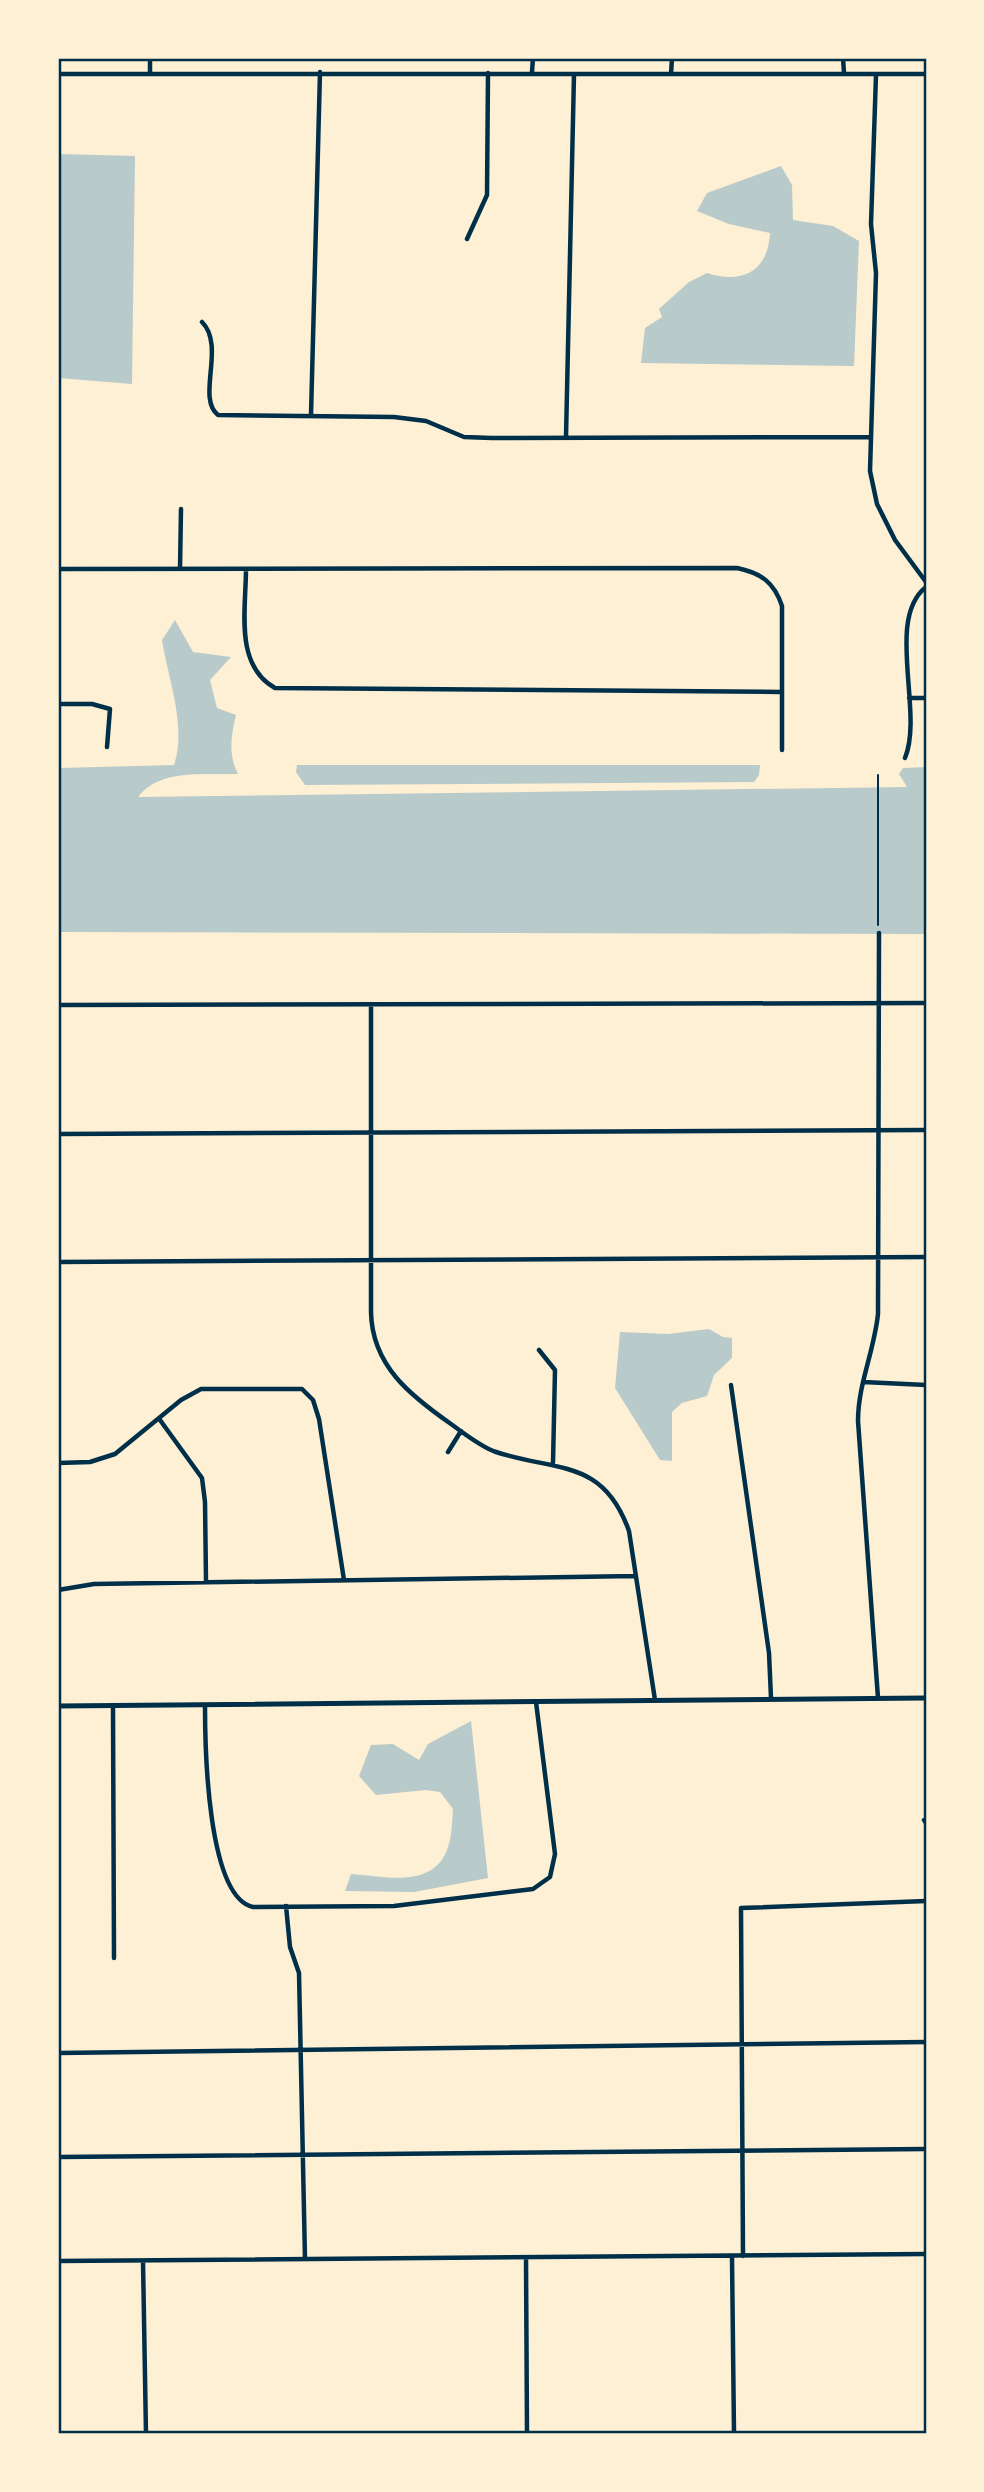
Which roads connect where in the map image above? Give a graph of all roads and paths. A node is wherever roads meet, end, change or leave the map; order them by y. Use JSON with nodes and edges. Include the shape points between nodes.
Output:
{"nodes":[{"id":1,"x":150,"y":58,"type":"edge"},
{"id":2,"x":533,"y":58,"type":"edge"},
{"id":3,"x":672,"y":58,"type":"edge"},
{"id":4,"x":844,"y":58,"type":"edge"},
{"id":5,"x":320,"y":72,"type":"junction"},
{"id":6,"x":532,"y":72,"type":"junction"},
{"id":7,"x":150,"y":73,"type":"junction"},
{"id":8,"x":488,"y":73,"type":"junction"},
{"id":9,"x":58,"y":74,"type":"edge"},
{"id":10,"x":574,"y":74,"type":"junction"},
{"id":11,"x":671,"y":74,"type":"junction"},
{"id":12,"x":844,"y":74,"type":"junction"},
{"id":13,"x":926,"y":74,"type":"edge"},
{"id":14,"x":876,"y":75,"type":"junction"},
{"id":15,"x":467,"y":239,"type":"dead end"},
{"id":16,"x":202,"y":322,"type":"dead end"},
{"id":17,"x":312,"y":415,"type":"junction"},
{"id":18,"x":566,"y":437,"type":"junction"},
{"id":19,"x":871,"y":437,"type":"junction"},
{"id":20,"x":181,"y":509,"type":"dead end"},
{"id":21,"x":58,"y":569,"type":"edge"},
{"id":22,"x":180,"y":569,"type":"junction"},
{"id":23,"x":246,"y":569,"type":"junction"},
{"id":24,"x":926,"y":584,"type":"edge"},
{"id":25,"x":782,"y":692,"type":"junction"},
{"id":26,"x":909,"y":698,"type":"junction"},
{"id":27,"x":926,"y":698,"type":"edge"},
{"id":28,"x":58,"y":704,"type":"edge"},
{"id":29,"x":107,"y":747,"type":"dead end"},
{"id":30,"x":782,"y":750,"type":"dead end"},
{"id":31,"x":905,"y":758,"type":"dead end"},
{"id":32,"x":878,"y":775,"type":"dead end"},
{"id":33,"x":879,"y":933,"type":"joint"},
{"id":34,"x":926,"y":1003,"type":"edge"},
{"id":35,"x":878,"y":1004,"type":"junction"},
{"id":36,"x":58,"y":1005,"type":"edge"},
{"id":37,"x":371,"y":1005,"type":"junction"},
{"id":38,"x":878,"y":1130,"type":"junction"},
{"id":39,"x":926,"y":1130,"type":"edge"},
{"id":40,"x":58,"y":1133,"type":"edge"},
{"id":41,"x":370,"y":1133,"type":"junction"},
{"id":42,"x":879,"y":1257,"type":"junction"},
{"id":43,"x":926,"y":1257,"type":"edge"},
{"id":44,"x":372,"y":1261,"type":"junction"},
{"id":45,"x":58,"y":1262,"type":"edge"},
{"id":46,"x":539,"y":1350,"type":"dead end"},
{"id":47,"x":863,"y":1382,"type":"junction"},
{"id":48,"x":731,"y":1385,"type":"dead end"},
{"id":49,"x":926,"y":1385,"type":"edge"},
{"id":50,"x":160,"y":1420,"type":"junction"},
{"id":51,"x":461,"y":1431,"type":"junction"},
{"id":52,"x":448,"y":1452,"type":"dead end"},
{"id":53,"x":58,"y":1462,"type":"edge"},
{"id":54,"x":553,"y":1463,"type":"junction"},
{"id":55,"x":635,"y":1576,"type":"junction"},
{"id":56,"x":344,"y":1580,"type":"junction"},
{"id":57,"x":206,"y":1581,"type":"junction"},
{"id":58,"x":58,"y":1590,"type":"edge"},
{"id":59,"x":771,"y":1698,"type":"junction"},
{"id":60,"x":878,"y":1698,"type":"junction"},
{"id":61,"x":926,"y":1698,"type":"edge"},
{"id":62,"x":655,"y":1700,"type":"junction"},
{"id":63,"x":536,"y":1702,"type":"junction"},
{"id":64,"x":58,"y":1706,"type":"edge"},
{"id":65,"x":205,"y":1706,"type":"junction"},
{"id":66,"x":113,"y":1707,"type":"junction"},
{"id":67,"x":926,"y":1901,"type":"edge"},
{"id":68,"x":286,"y":1906,"type":"junction"},
{"id":69,"x":114,"y":1958,"type":"dead end"},
{"id":70,"x":926,"y":2042,"type":"edge"},
{"id":71,"x":743,"y":2045,"type":"junction"},
{"id":72,"x":302,"y":2049,"type":"junction"},
{"id":73,"x":58,"y":2053,"type":"edge"},
{"id":74,"x":926,"y":2149,"type":"edge"},
{"id":75,"x":744,"y":2151,"type":"junction"},
{"id":76,"x":303,"y":2154,"type":"junction"},
{"id":77,"x":58,"y":2157,"type":"edge"},
{"id":78,"x":926,"y":2254,"type":"edge"},
{"id":79,"x":743,"y":2256,"type":"junction"},
{"id":80,"x":732,"y":2257,"type":"junction"},
{"id":81,"x":526,"y":2258,"type":"junction"},
{"id":82,"x":305,"y":2259,"type":"junction"},
{"id":83,"x":58,"y":2261,"type":"edge"},
{"id":84,"x":143,"y":2261,"type":"junction"},
{"id":85,"x":146,"y":2434,"type":"edge"},
{"id":86,"x":527,"y":2434,"type":"edge"},
{"id":87,"x":734,"y":2434,"type":"edge"}],
"edges":[{"from":1,"to":7,"type":"street"},
{"from":2,"to":6,"type":"street"},
{"from":3,"to":11,"type":"street"},
{"from":4,"to":12,"type":"street"},
{"from":5,"to":7,"type":"street"},
{"from":5,"to":8,"type":"street"},
{"from":5,"to":17,"type":"street"},
{"from":6,"to":8,"type":"street"},
{"from":6,"to":10,"type":"street"},
{"from":7,"to":9,"type":"street"},
{"from":8,"to":15,"type":"street","via":[[487,195]]},
{"from":10,"to":11,"type":"street"},
{"from":10,"to":18,"type":"street"},
{"from":11,"to":12,"type":"street"},
{"from":12,"to":14,"type":"street"},
{"from":13,"to":14,"type":"street"},
{"from":14,"to":19,"type":"street"},
{"from":16,"to":17,"type":"street","via":[[212,340],[212,410],[218,415]]},
{"from":17,"to":18,"type":"street","via":[[426,421],[464,437]]},
{"from":18,"to":19,"type":"street"},
{"from":19,"to":24,"type":"street","via":[[870,471],[877,504]]},
{"from":20,"to":22,"type":"street"},
{"from":21,"to":22,"type":"street"},
{"from":22,"to":23,"type":"street"},
{"from":23,"to":25,"type":"street","via":[[247,655],[253,670],[275,688]]},
{"from":23,"to":25,"type":"street","via":[[737,568],[755,572],[773,587],[782,606]]},
{"from":24,"to":26,"type":"street","via":[[915,595],[908,626]]},
{"from":25,"to":30,"type":"street"},
{"from":26,"to":27,"type":"street"},
{"from":26,"to":31,"type":"street"},
{"from":28,"to":29,"type":"street","via":[[110,709]]},
{"from":32,"to":33,"type":"path"},
{"from":33,"to":35,"type":"street"},
{"from":34,"to":35,"type":"street"},
{"from":35,"to":37,"type":"street"},
{"from":35,"to":38,"type":"street"},
{"from":36,"to":37,"type":"street"},
{"from":37,"to":41,"type":"street"},
{"from":38,"to":39,"type":"street"},
{"from":38,"to":41,"type":"street"},
{"from":38,"to":42,"type":"street"},
{"from":40,"to":41,"type":"street"},
{"from":41,"to":44,"type":"street"},
{"from":42,"to":43,"type":"street"},
{"from":42,"to":44,"type":"street"},
{"from":42,"to":47,"type":"street","via":[[875,1344]]},
{"from":44,"to":45,"type":"street"},
{"from":44,"to":51,"type":"street","via":[[371,1325],[387,1367],[411,1395]]},
{"from":46,"to":54,"type":"street","via":[[555,1370]]},
{"from":47,"to":49,"type":"street"},
{"from":47,"to":60,"type":"street","via":[[859,1440]]},
{"from":48,"to":59,"type":"street","via":[[769,1653]]},
{"from":50,"to":53,"type":"street","via":[[104,1459]]},
{"from":50,"to":56,"type":"street","via":[[181,1399],[201,1390],[294,1387],[309,1394],[319,1419]]},
{"from":50,"to":57,"type":"street","via":[[202,1478]]},
{"from":51,"to":52,"type":"street"},
{"from":51,"to":54,"type":"street","via":[[493,1451]]},
{"from":54,"to":55,"type":"street","via":[[588,1477],[617,1502],[629,1531]]},
{"from":55,"to":56,"type":"street"},
{"from":55,"to":62,"type":"street"},
{"from":56,"to":57,"type":"street"},
{"from":57,"to":58,"type":"street","via":[[94,1584]]},
{"from":59,"to":60,"type":"street"},
{"from":59,"to":62,"type":"street"},
{"from":60,"to":61,"type":"street"},
{"from":62,"to":63,"type":"street"},
{"from":63,"to":65,"type":"street"},
{"from":63,"to":68,"type":"street","via":[[555,1854],[552,1873],[542,1885],[394,1906]]},
{"from":64,"to":66,"type":"street"},
{"from":65,"to":66,"type":"street"},
{"from":65,"to":68,"type":"street","via":[[206,1790],[233,1894],[245,1905]]},
{"from":66,"to":69,"type":"street"},
{"from":67,"to":71,"type":"street","via":[[741,1908]]},
{"from":68,"to":72,"type":"street","via":[[290,1947],[299,1973]]},
{"from":70,"to":71,"type":"street"},
{"from":71,"to":72,"type":"street"},
{"from":71,"to":75,"type":"street"},
{"from":72,"to":73,"type":"street"},
{"from":72,"to":76,"type":"street"},
{"from":74,"to":75,"type":"street"},
{"from":75,"to":76,"type":"street"},
{"from":75,"to":79,"type":"street"},
{"from":76,"to":77,"type":"street"},
{"from":76,"to":82,"type":"street"},
{"from":78,"to":79,"type":"street"},
{"from":79,"to":80,"type":"street"},
{"from":80,"to":81,"type":"street"},
{"from":80,"to":87,"type":"street"},
{"from":81,"to":82,"type":"street"},
{"from":81,"to":86,"type":"street"},
{"from":82,"to":84,"type":"street"},
{"from":83,"to":84,"type":"street"},
{"from":84,"to":85,"type":"street"}]}
